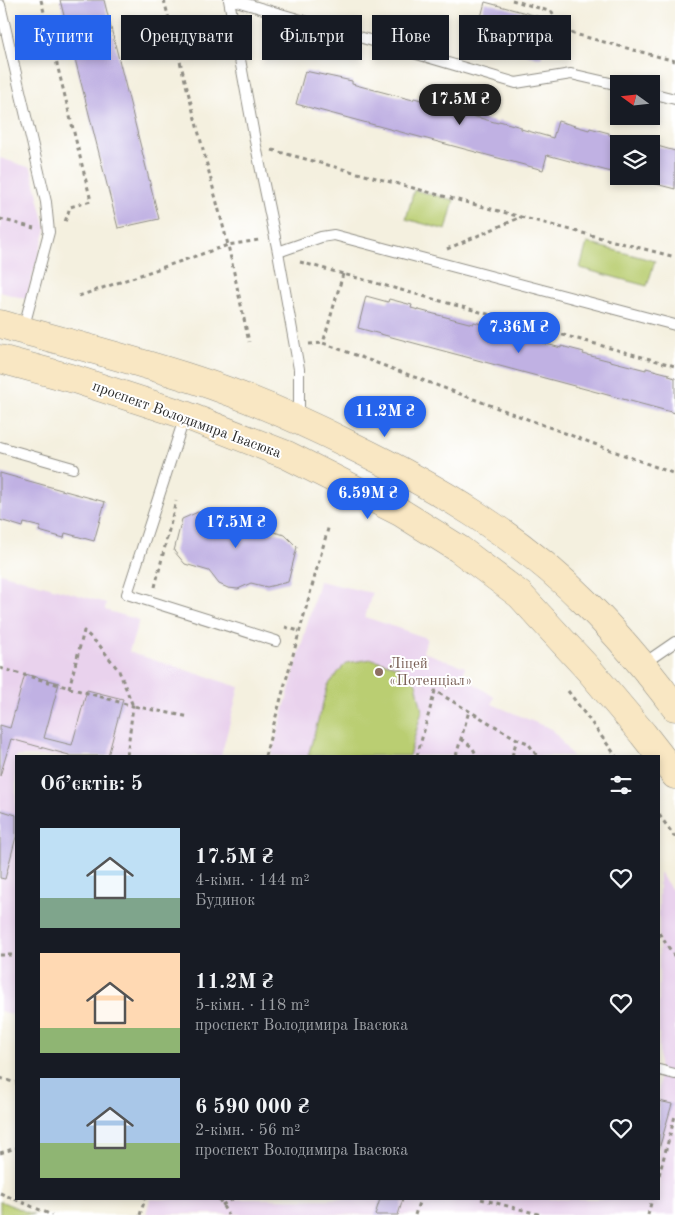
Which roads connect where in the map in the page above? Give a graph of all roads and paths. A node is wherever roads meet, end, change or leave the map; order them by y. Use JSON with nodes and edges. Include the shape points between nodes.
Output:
{"nodes":[{"id":1,"x":41,"y":0,"type":"edge"},
{"id":2,"x":164,"y":0,"type":"edge"},
{"id":3,"x":229,"y":0,"type":"edge"},
{"id":4,"x":233,"y":0,"type":"edge"},
{"id":5,"x":512,"y":0,"type":"edge"},
{"id":6,"x":0,"y":5,"type":"edge"},
{"id":7,"x":675,"y":61,"type":"edge"},
{"id":8,"x":610,"y":83,"type":"edge"},
{"id":9,"x":660,"y":95,"type":"edge"},
{"id":10,"x":675,"y":99,"type":"edge"},
{"id":11,"x":256,"y":146,"type":"junction"},
{"id":12,"x":520,"y":217,"type":"junction"},
{"id":13,"x":64,"y":226,"type":"dead end"},
{"id":14,"x":275,"y":238,"type":"junction"},
{"id":15,"x":228,"y":245,"type":"junction"},
{"id":16,"x":278,"y":254,"type":"junction"},
{"id":17,"x":675,"y":256,"type":"edge"},
{"id":18,"x":424,"y":258,"type":"junction"},
{"id":19,"x":343,"y":274,"type":"junction"},
{"id":20,"x":79,"y":296,"type":"dead end"},
{"id":21,"x":675,"y":324,"type":"edge"},
{"id":22,"x":11,"y":327,"type":"edge"},
{"id":23,"x":249,"y":342,"type":"dead end"},
{"id":24,"x":0,"y":359,"type":"edge"},
{"id":25,"x":675,"y":366,"type":"edge"},
{"id":26,"x":185,"y":415,"type":"junction"},
{"id":27,"x":299,"y":420,"type":"junction"},
{"id":28,"x":0,"y":447,"type":"edge"},
{"id":29,"x":73,"y":468,"type":"dead end"},
{"id":30,"x":675,"y":474,"type":"edge"},
{"id":31,"x":177,"y":498,"type":"dead end"},
{"id":32,"x":329,"y":524,"type":"dead end"},
{"id":33,"x":155,"y":589,"type":"dead end"},
{"id":34,"x":281,"y":626,"type":"dead end"},
{"id":35,"x":299,"y":631,"type":"junction"},
{"id":36,"x":276,"y":641,"type":"dead end"},
{"id":37,"x":675,"y":642,"type":"edge"},
{"id":38,"x":642,"y":665,"type":"junction"},
{"id":39,"x":0,"y":668,"type":"edge"},
{"id":40,"x":69,"y":688,"type":"junction"},
{"id":41,"x":568,"y":691,"type":"dead end"},
{"id":42,"x":133,"y":706,"type":"junction"},
{"id":43,"x":675,"y":707,"type":"edge"},
{"id":44,"x":469,"y":711,"type":"junction"},
{"id":45,"x":190,"y":717,"type":"dead end"},
{"id":46,"x":461,"y":739,"type":"junction"},
{"id":47,"x":517,"y":739,"type":"junction"},
{"id":48,"x":127,"y":755,"type":"edge"},
{"id":49,"x":265,"y":755,"type":"edge"},
{"id":50,"x":417,"y":755,"type":"edge"},
{"id":51,"x":456,"y":755,"type":"edge"},
{"id":52,"x":476,"y":755,"type":"edge"},
{"id":53,"x":512,"y":755,"type":"edge"},
{"id":54,"x":536,"y":755,"type":"edge"},
{"id":55,"x":615,"y":755,"type":"edge"},
{"id":56,"x":659,"y":755,"type":"edge"},
{"id":57,"x":660,"y":756,"type":"edge"},
{"id":58,"x":675,"y":776,"type":"edge"},
{"id":59,"x":660,"y":816,"type":"edge"},
{"id":60,"x":675,"y":837,"type":"edge"},
{"id":61,"x":660,"y":934,"type":"edge"},
{"id":62,"x":0,"y":955,"type":"edge"},
{"id":63,"x":15,"y":955,"type":"edge"},
{"id":64,"x":675,"y":957,"type":"edge"},
{"id":65,"x":660,"y":1070,"type":"edge"},
{"id":66,"x":675,"y":1074,"type":"edge"},
{"id":67,"x":0,"y":1078,"type":"edge"},
{"id":68,"x":15,"y":1082,"type":"edge"},
{"id":69,"x":675,"y":1116,"type":"edge"},
{"id":70,"x":15,"y":1148,"type":"edge"},
{"id":71,"x":0,"y":1153,"type":"edge"},
{"id":72,"x":660,"y":1170,"type":"edge"},
{"id":73,"x":0,"y":1193,"type":"edge"},
{"id":74,"x":15,"y":1199,"type":"edge"},
{"id":75,"x":17,"y":1200,"type":"edge"},
{"id":76,"x":145,"y":1200,"type":"edge"},
{"id":77,"x":220,"y":1200,"type":"edge"},
{"id":78,"x":231,"y":1200,"type":"edge"},
{"id":79,"x":420,"y":1200,"type":"edge"},
{"id":80,"x":485,"y":1200,"type":"edge"},
{"id":81,"x":652,"y":1200,"type":"edge"},
{"id":82,"x":222,"y":1205,"type":"junction"},
{"id":83,"x":52,"y":1215,"type":"edge"},
{"id":84,"x":140,"y":1215,"type":"edge"},
{"id":85,"x":228,"y":1215,"type":"edge"},
{"id":86,"x":415,"y":1215,"type":"edge"},
{"id":87,"x":542,"y":1215,"type":"edge"},
{"id":88,"x":648,"y":1215,"type":"edge"}],
"edges":[{"from":1,"to":13,"type":"path","via":[[91,201],[70,207]]},
{"from":2,"to":15,"type":"path"},
{"from":3,"to":11,"type":"lane"},
{"from":4,"to":8,"type":"lane","via":[[516,83],[571,74]]},
{"from":5,"to":7,"type":"path","via":[[552,12],[563,31]]},
{"from":6,"to":22,"type":"lane","via":[[46,202],[49,232]]},
{"from":9,"to":10,"type":"lane"},
{"from":11,"to":12,"type":"path"},
{"from":11,"to":14,"type":"lane"},
{"from":12,"to":17,"type":"path"},
{"from":12,"to":18,"type":"path"},
{"from":14,"to":15,"type":"path"},
{"from":14,"to":16,"type":"lane"},
{"from":15,"to":20,"type":"path"},
{"from":15,"to":23,"type":"path"},
{"from":16,"to":18,"type":"lane","via":[[334,235]]},
{"from":16,"to":19,"type":"path"},
{"from":16,"to":27,"type":"lane","via":[[299,369]]},
{"from":18,"to":21,"type":"lane"},
{"from":19,"to":25,"type":"path"},
{"from":19,"to":30,"type":"path","via":[[323,343]]},
{"from":22,"to":27,"type":"main road","via":[[196,380]]},
{"from":24,"to":26,"type":"main road","name":"проспект Володимира Івасюка"},
{"from":26,"to":36,"type":"lane","via":[[127,594]]},
{"from":26,"to":56,"type":"main road","name":"проспект Володимира Івасюка","via":[[287,454],[400,512],[459,549],[520,595],[602,685]]},
{"from":27,"to":38,"type":"main road","via":[[395,467],[466,507],[530,553],[587,603]]},
{"from":28,"to":29,"type":"lane"},
{"from":31,"to":33,"type":"path"},
{"from":32,"to":35,"type":"path"},
{"from":34,"to":35,"type":"path"},
{"from":35,"to":49,"type":"path"},
{"from":37,"to":38,"type":"lane"},
{"from":38,"to":43,"type":"main road"},
{"from":39,"to":40,"type":"path"},
{"from":40,"to":42,"type":"path"},
{"from":40,"to":42,"type":"path","via":[[84,631],[119,671]]},
{"from":41,"to":55,"type":"path"},
{"from":42,"to":45,"type":"path"},
{"from":42,"to":48,"type":"path"},
{"from":44,"to":46,"type":"path"},
{"from":44,"to":47,"type":"path"},
{"from":44,"to":50,"type":"path","via":[[434,691]]},
{"from":46,"to":51,"type":"path"},
{"from":46,"to":52,"type":"path"},
{"from":47,"to":53,"type":"path"},
{"from":47,"to":54,"type":"path","via":[[528,743]]},
{"from":57,"to":58,"type":"main road","name":"проспект Володимира Івасюка"},
{"from":59,"to":60,"type":"path"},
{"from":61,"to":64,"type":"path"},
{"from":62,"to":63,"type":"path"},
{"from":65,"to":66,"type":"lane"},
{"from":67,"to":68,"type":"path"},
{"from":69,"to":72,"type":"path"},
{"from":70,"to":71,"type":"path"},
{"from":73,"to":74,"type":"path"},
{"from":75,"to":83,"type":"path"},
{"from":76,"to":84,"type":"path"},
{"from":77,"to":82,"type":"path"},
{"from":78,"to":82,"type":"path"},
{"from":79,"to":86,"type":"path"},
{"from":80,"to":87,"type":"path"},
{"from":81,"to":88,"type":"path"},
{"from":82,"to":85,"type":"path"}]}
